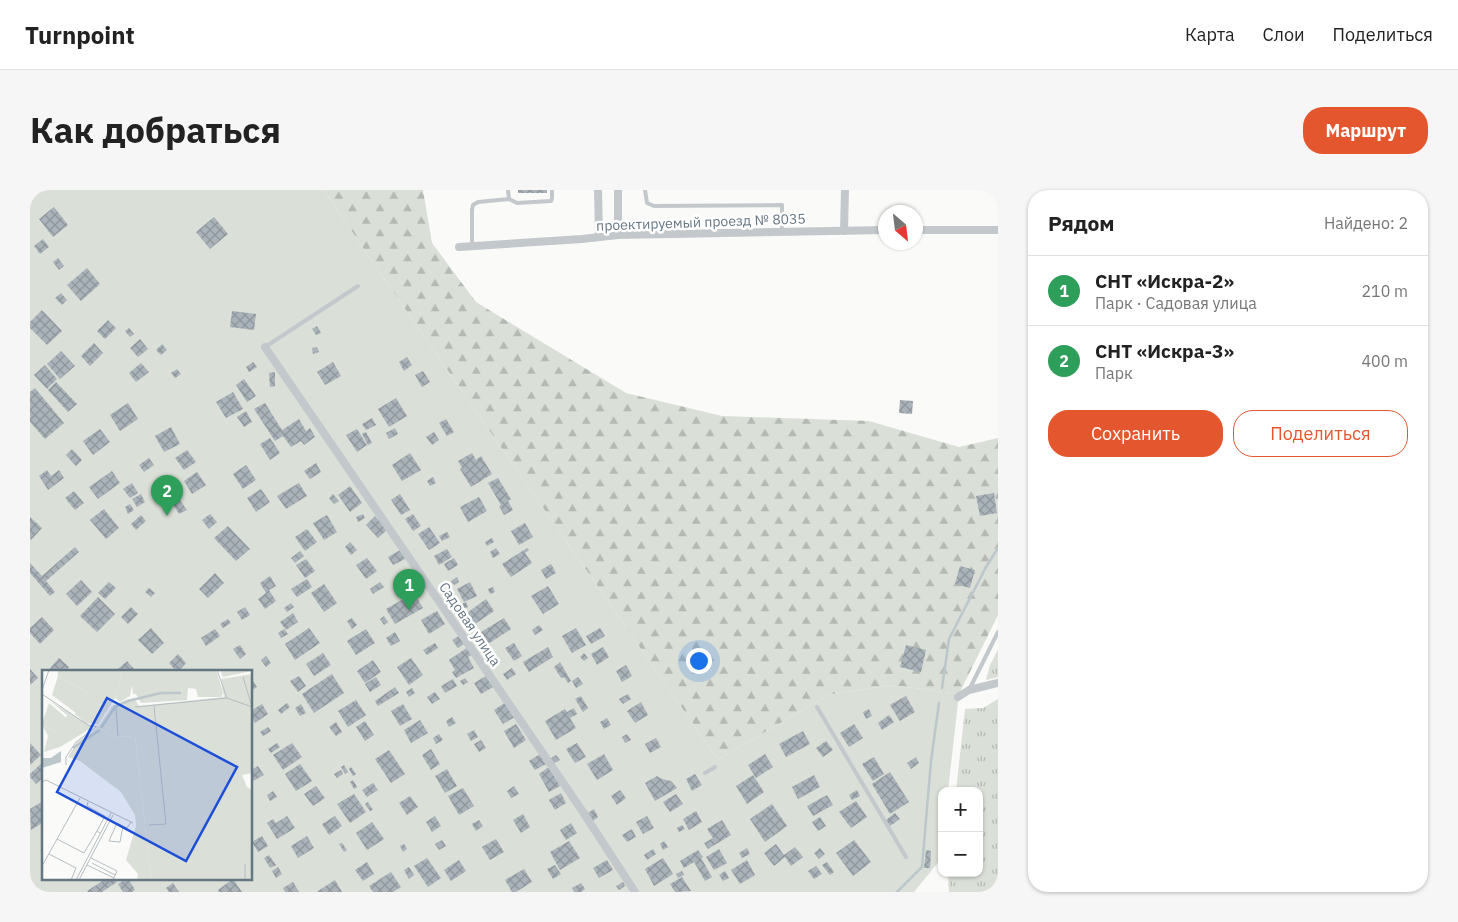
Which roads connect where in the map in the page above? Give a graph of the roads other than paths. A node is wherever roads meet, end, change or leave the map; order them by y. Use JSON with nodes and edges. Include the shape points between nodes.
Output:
{"nodes":[{"id":1,"x":508,"y":190,"type":"edge"},
{"id":2,"x":552,"y":190,"type":"edge"},
{"id":3,"x":598,"y":190,"type":"edge"},
{"id":4,"x":618,"y":190,"type":"edge"},
{"id":5,"x":645,"y":190,"type":"edge"},
{"id":6,"x":845,"y":190,"type":"edge"},
{"id":7,"x":509,"y":199,"type":"junction"},
{"id":8,"x":844,"y":230,"type":"junction"},
{"id":9,"x":878,"y":230,"type":"edge"},
{"id":10,"x":923,"y":230,"type":"edge"},
{"id":11,"x":998,"y":230,"type":"edge"},
{"id":12,"x":782,"y":232,"type":"junction"},
{"id":13,"x":618,"y":235,"type":"junction"},
{"id":14,"x":599,"y":236,"type":"junction"},
{"id":15,"x":472,"y":247,"type":"junction"},
{"id":16,"x":459,"y":248,"type":"dead end"},
{"id":17,"x":358,"y":286,"type":"dead end"},
{"id":18,"x":265,"y":347,"type":"joint"},
{"id":19,"x":998,"y":632,"type":"edge"},
{"id":20,"x":998,"y":683,"type":"edge"},
{"id":21,"x":969,"y":690,"type":"junction"},
{"id":22,"x":958,"y":697,"type":"dead end"},
{"id":23,"x":817,"y":707,"type":"dead end"},
{"id":24,"x":715,"y":767,"type":"dead end"},
{"id":25,"x":705,"y":773,"type":"dead end"},
{"id":26,"x":906,"y":857,"type":"dead end"},
{"id":27,"x":635,"y":892,"type":"edge"}],
"edges":[{"from":1,"to":7,"type":"lane"},
{"from":2,"to":7,"type":"lane","via":[[551,201],[517,203]]},
{"from":3,"to":14,"type":"street"},
{"from":4,"to":13,"type":"street"},
{"from":5,"to":12,"type":"lane","via":[[647,202],[654,206],[782,206]]},
{"from":6,"to":8,"type":"street"},
{"from":7,"to":15,"type":"lane","via":[[478,202],[473,206]]},
{"from":8,"to":9,"type":"street","name":"проектируемый проезд № 8035"},
{"from":8,"to":12,"type":"street","name":"проектируемый проезд № 8035"},
{"from":10,"to":11,"type":"street"},
{"from":12,"to":13,"type":"street","name":"проектируемый проезд № 8035"},
{"from":13,"to":14,"type":"street","name":"проектируемый проезд № 8035"},
{"from":14,"to":15,"type":"street","name":"проектируемый проезд № 8035"},
{"from":15,"to":16,"type":"street","name":"проектируемый проезд № 8035"},
{"from":17,"to":18,"type":"lane"},
{"from":18,"to":27,"type":"street","name":"Садовая улица"},
{"from":19,"to":21,"type":"lane"},
{"from":20,"to":21,"type":"street"},
{"from":21,"to":22,"type":"street"},
{"from":23,"to":26,"type":"lane"},
{"from":24,"to":25,"type":"lane"}]}
